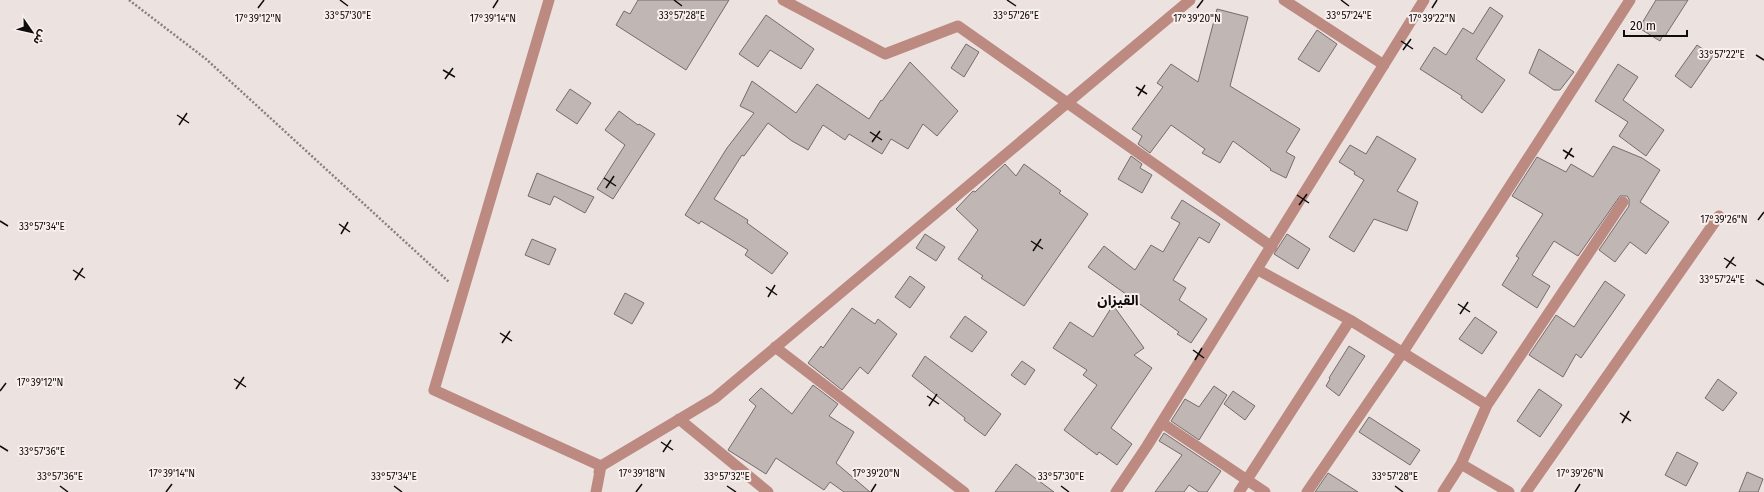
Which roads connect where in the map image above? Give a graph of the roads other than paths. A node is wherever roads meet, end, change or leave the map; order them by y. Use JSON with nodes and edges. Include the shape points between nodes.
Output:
{"nodes":[{"id":1,"x":549,"y":0,"type":"edge"},
{"id":2,"x":783,"y":0,"type":"edge"},
{"id":3,"x":1190,"y":0,"type":"edge"},
{"id":4,"x":1284,"y":0,"type":"edge"},
{"id":5,"x":1424,"y":0,"type":"edge"},
{"id":6,"x":1630,"y":0,"type":"edge"},
{"id":7,"x":1384,"y":65,"type":"junction"},
{"id":8,"x":1067,"y":103,"type":"junction"},
{"id":9,"x":1623,"y":202,"type":"dead end"},
{"id":10,"x":1719,"y":216,"type":"dead end"},
{"id":11,"x":1272,"y":247,"type":"junction"},
{"id":12,"x":1258,"y":270,"type":"junction"},
{"id":13,"x":1350,"y":320,"type":"junction"},
{"id":14,"x":775,"y":347,"type":"junction"},
{"id":15,"x":1403,"y":352,"type":"junction"},
{"id":16,"x":1486,"y":405,"type":"junction"},
{"id":17,"x":679,"y":419,"type":"junction"},
{"id":18,"x":1162,"y":423,"type":"junction"},
{"id":19,"x":1462,"y":464,"type":"junction"},
{"id":20,"x":601,"y":466,"type":"junction"},
{"id":21,"x":1246,"y":481,"type":"junction"},
{"id":22,"x":592,"y":492,"type":"edge"},
{"id":23,"x":596,"y":492,"type":"edge"},
{"id":24,"x":768,"y":492,"type":"edge"},
{"id":25,"x":964,"y":492,"type":"edge"},
{"id":26,"x":1116,"y":492,"type":"edge"},
{"id":27,"x":1239,"y":492,"type":"edge"},
{"id":28,"x":1265,"y":492,"type":"edge"},
{"id":29,"x":1307,"y":492,"type":"edge"},
{"id":30,"x":1443,"y":492,"type":"edge"},
{"id":31,"x":1509,"y":492,"type":"edge"},
{"id":32,"x":1526,"y":492,"type":"edge"}],
"edges":[{"from":1,"to":20,"type":"street","via":[[434,390]]},
{"from":2,"to":8,"type":"street","via":[[885,54],[958,26]]},
{"from":3,"to":8,"type":"street"},
{"from":4,"to":7,"type":"street"},
{"from":5,"to":7,"type":"street"},
{"from":6,"to":15,"type":"street"},
{"from":7,"to":11,"type":"street"},
{"from":8,"to":11,"type":"street"},
{"from":8,"to":14,"type":"street"},
{"from":9,"to":16,"type":"street"},
{"from":10,"to":32,"type":"street"},
{"from":11,"to":12,"type":"street"},
{"from":12,"to":13,"type":"street"},
{"from":12,"to":18,"type":"street"},
{"from":13,"to":15,"type":"street"},
{"from":13,"to":21,"type":"street"},
{"from":14,"to":17,"type":"street","via":[[715,398]]},
{"from":14,"to":25,"type":"street"},
{"from":15,"to":16,"type":"street"},
{"from":15,"to":29,"type":"street"},
{"from":16,"to":19,"type":"street"},
{"from":17,"to":20,"type":"street"},
{"from":17,"to":24,"type":"street"},
{"from":18,"to":21,"type":"street"},
{"from":18,"to":26,"type":"street"},
{"from":19,"to":30,"type":"street"},
{"from":19,"to":31,"type":"street"},
{"from":20,"to":22,"type":"street"},
{"from":20,"to":23,"type":"street"},
{"from":21,"to":27,"type":"street"},
{"from":21,"to":28,"type":"street"}]}
